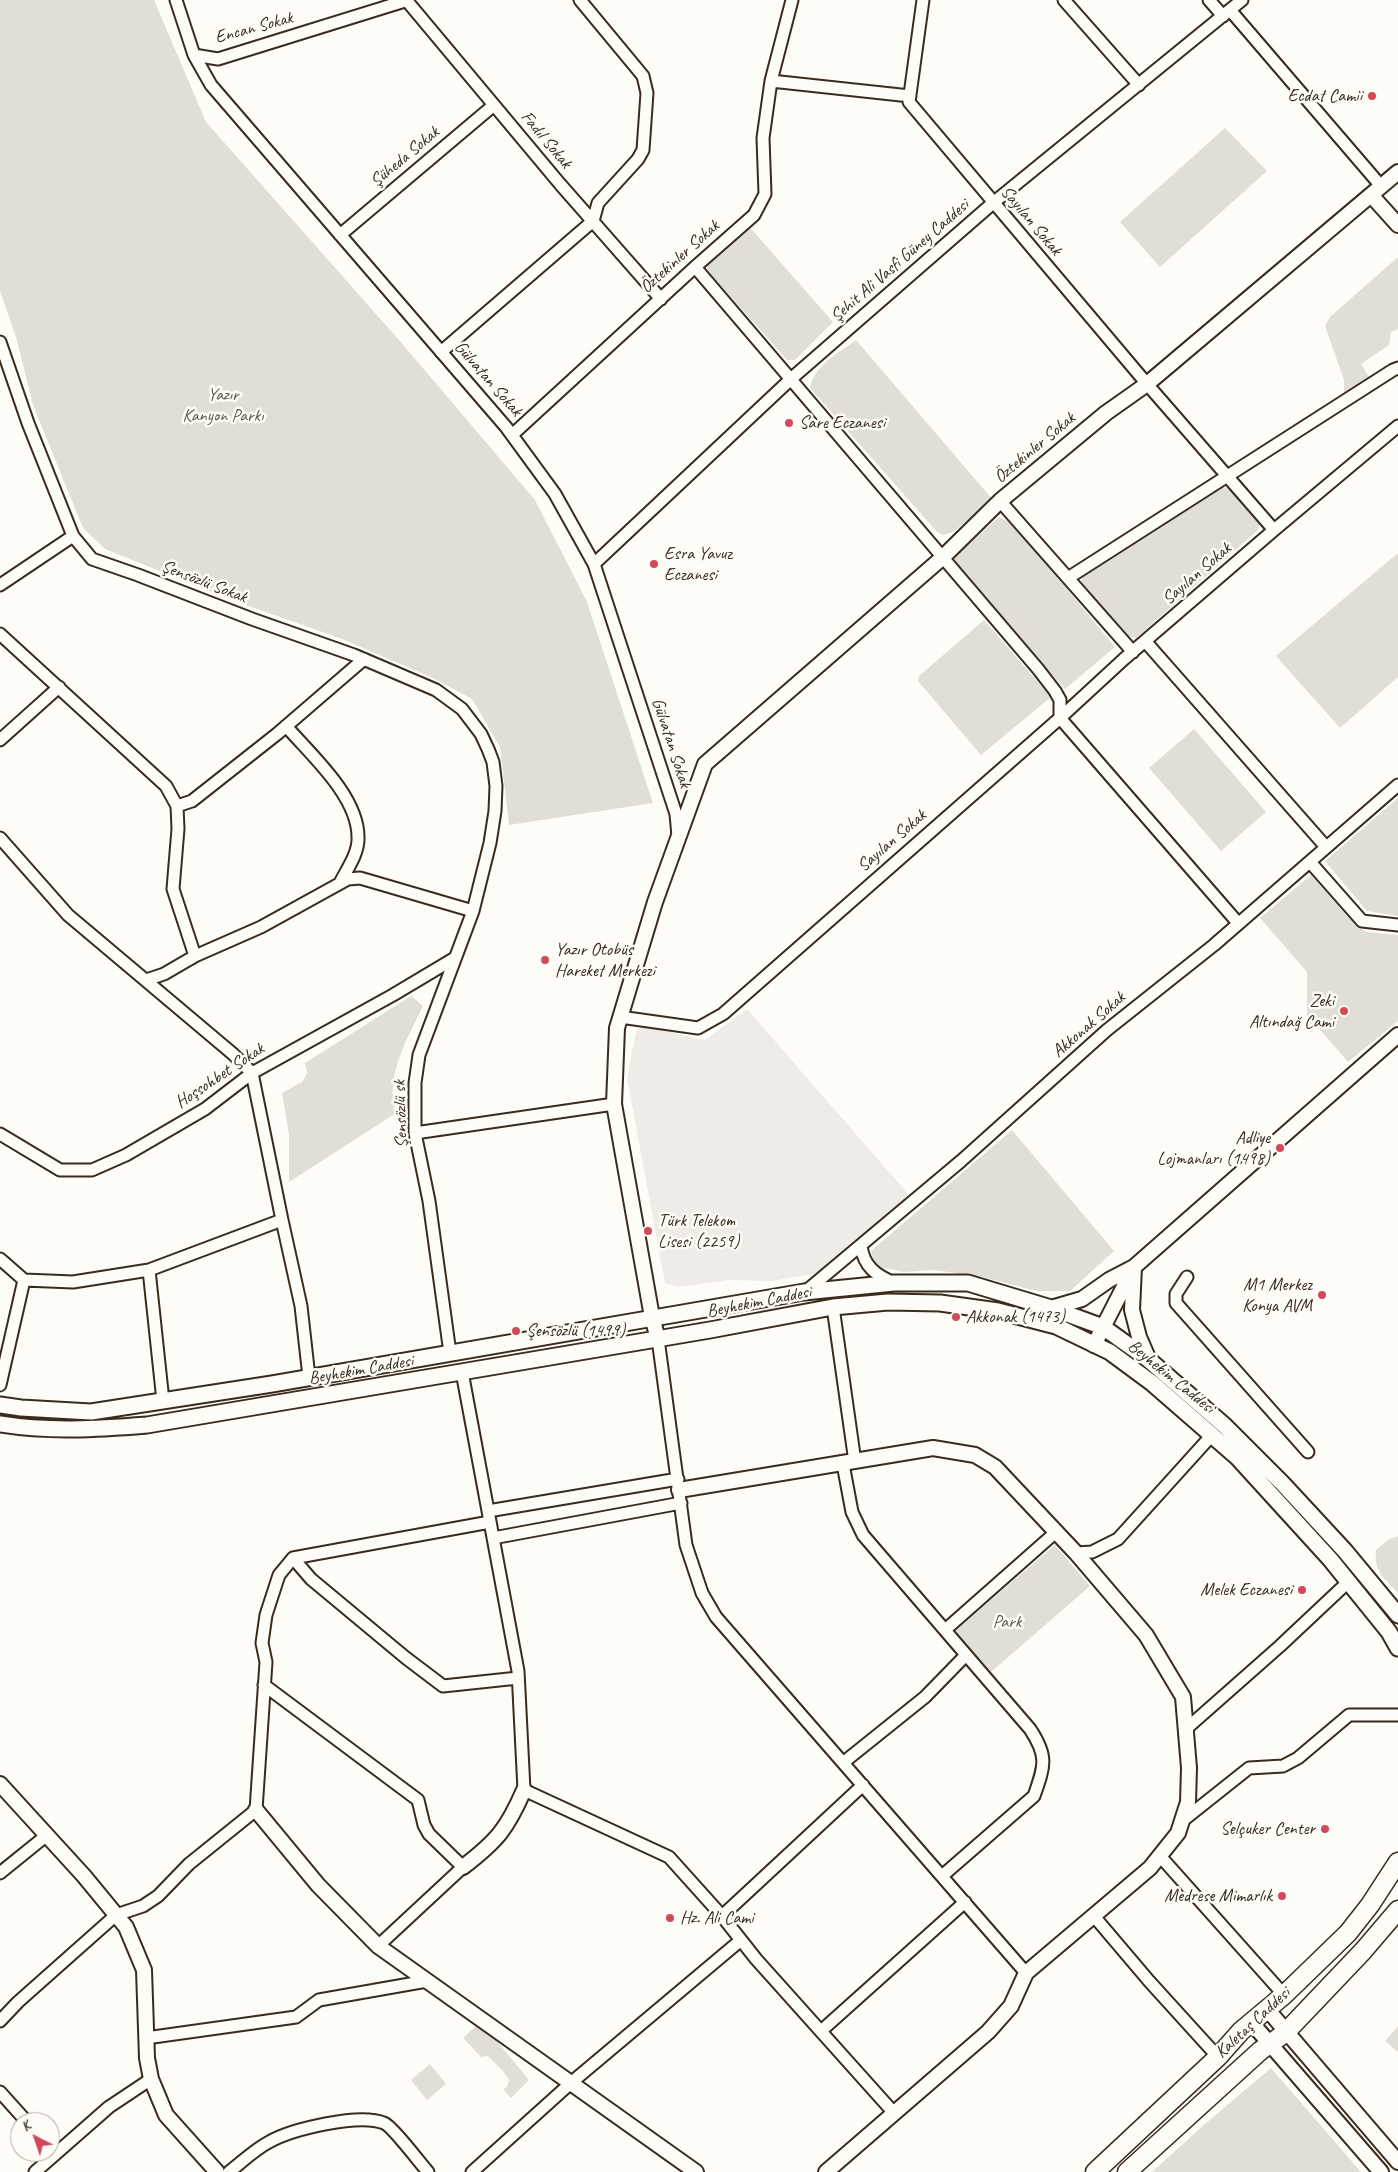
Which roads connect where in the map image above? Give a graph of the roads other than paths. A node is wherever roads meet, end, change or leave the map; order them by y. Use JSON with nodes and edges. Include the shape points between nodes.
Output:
{"nodes":[{"id":1,"x":176,"y":0,"type":"edge"},
{"id":2,"x":580,"y":0,"type":"edge"},
{"id":3,"x":792,"y":0,"type":"edge"},
{"id":4,"x":923,"y":0,"type":"edge"},
{"id":5,"x":1064,"y":0,"type":"edge"},
{"id":6,"x":1209,"y":0,"type":"edge"},
{"id":7,"x":1242,"y":0,"type":"edge"},
{"id":8,"x":408,"y":1,"type":"edge"},
{"id":9,"x":1227,"y":13,"type":"junction"},
{"id":10,"x":194,"y":55,"type":"junction"},
{"id":11,"x":771,"y":81,"type":"junction"},
{"id":12,"x":1139,"y":84,"type":"junction"},
{"id":13,"x":910,"y":96,"type":"junction"},
{"id":14,"x":494,"y":105,"type":"junction"},
{"id":15,"x":1398,"y":172,"type":"edge"},
{"id":16,"x":1376,"y":190,"type":"junction"},
{"id":17,"x":993,"y":203,"type":"junction"},
{"id":18,"x":593,"y":221,"type":"junction"},
{"id":19,"x":1398,"y":225,"type":"edge"},
{"id":20,"x":340,"y":235,"type":"junction"},
{"id":21,"x":695,"y":267,"type":"junction"},
{"id":22,"x":661,"y":299,"type":"junction"},
{"id":23,"x":0,"y":342,"type":"edge"},
{"id":24,"x":441,"y":352,"type":"junction"},
{"id":25,"x":1398,"y":368,"type":"edge"},
{"id":26,"x":4,"y":369,"type":"edge"},
{"id":27,"x":792,"y":378,"type":"junction"},
{"id":28,"x":1147,"y":384,"type":"junction"},
{"id":29,"x":1398,"y":426,"type":"edge"},
{"id":30,"x":512,"y":435,"type":"junction"},
{"id":31,"x":1228,"y":477,"type":"junction"},
{"id":32,"x":1000,"y":501,"type":"junction"},
{"id":33,"x":1274,"y":530,"type":"junction"},
{"id":34,"x":73,"y":536,"type":"junction"},
{"id":35,"x":942,"y":558,"type":"junction"},
{"id":36,"x":594,"y":564,"type":"junction"},
{"id":37,"x":1068,"y":578,"type":"junction"},
{"id":38,"x":0,"y":585,"type":"edge"},
{"id":39,"x":0,"y":634,"type":"edge"},
{"id":40,"x":1145,"y":641,"type":"junction"},
{"id":41,"x":1133,"y":652,"type":"junction"},
{"id":42,"x":364,"y":659,"type":"junction"},
{"id":43,"x":58,"y":687,"type":"junction"},
{"id":44,"x":1060,"y":718,"type":"junction"},
{"id":45,"x":286,"y":726,"type":"junction"},
{"id":46,"x":0,"y":740,"type":"edge"},
{"id":47,"x":1398,"y":785,"type":"edge"},
{"id":48,"x":177,"y":806,"type":"junction"},
{"id":49,"x":678,"y":836,"type":"junction"},
{"id":50,"x":0,"y":838,"type":"edge"},
{"id":51,"x":1326,"y":847,"type":"junction"},
{"id":52,"x":1310,"y":862,"type":"junction"},
{"id":53,"x":340,"y":883,"type":"junction"},
{"id":54,"x":473,"y":911,"type":"junction"},
{"id":55,"x":1238,"y":923,"type":"junction"},
{"id":56,"x":1398,"y":925,"type":"edge"},
{"id":57,"x":195,"y":956,"type":"junction"},
{"id":58,"x":455,"y":958,"type":"junction"},
{"id":59,"x":146,"y":980,"type":"junction"},
{"id":60,"x":620,"y":1017,"type":"junction"},
{"id":61,"x":1398,"y":1035,"type":"edge"},
{"id":62,"x":252,"y":1073,"type":"junction"},
{"id":63,"x":614,"y":1104,"type":"junction"},
{"id":64,"x":415,"y":1133,"type":"junction"},
{"id":65,"x":0,"y":1134,"type":"edge"},
{"id":66,"x":282,"y":1220,"type":"junction"},
{"id":67,"x":861,"y":1246,"type":"junction"},
{"id":68,"x":0,"y":1259,"type":"edge"},
{"id":69,"x":1134,"y":1267,"type":"junction"},
{"id":70,"x":149,"y":1270,"type":"junction"},
{"id":71,"x":1187,"y":1277,"type":"dead end"},
{"id":72,"x":24,"y":1280,"type":"junction"},
{"id":73,"x":894,"y":1283,"type":"junction"},
{"id":74,"x":804,"y":1292,"type":"junction"},
{"id":75,"x":834,"y":1307,"type":"junction"},
{"id":76,"x":1051,"y":1308,"type":"junction"},
{"id":77,"x":652,"y":1318,"type":"junction"},
{"id":78,"x":1103,"y":1327,"type":"junction"},
{"id":79,"x":658,"y":1339,"type":"junction"},
{"id":80,"x":1094,"y":1345,"type":"junction"},
{"id":81,"x":450,"y":1353,"type":"junction"},
{"id":82,"x":1149,"y":1360,"type":"junction"},
{"id":83,"x":462,"y":1372,"type":"junction"},
{"id":84,"x":309,"y":1377,"type":"junction"},
{"id":85,"x":0,"y":1385,"type":"edge"},
{"id":86,"x":162,"y":1401,"type":"junction"},
{"id":87,"x":0,"y":1405,"type":"edge"},
{"id":88,"x":0,"y":1424,"type":"edge"},
{"id":89,"x":1212,"y":1435,"type":"junction"},
{"id":90,"x":1308,"y":1452,"type":"dead end"},
{"id":91,"x":849,"y":1463,"type":"junction"},
{"id":92,"x":679,"y":1491,"type":"junction"},
{"id":93,"x":489,"y":1517,"type":"junction"},
{"id":94,"x":1056,"y":1532,"type":"junction"},
{"id":95,"x":493,"y":1538,"type":"junction"},
{"id":96,"x":1076,"y":1553,"type":"junction"},
{"id":97,"x":293,"y":1558,"type":"junction"},
{"id":98,"x":1347,"y":1583,"type":"junction"},
{"id":99,"x":1398,"y":1615,"type":"edge"},
{"id":100,"x":945,"y":1630,"type":"junction"},
{"id":101,"x":1398,"y":1648,"type":"edge"},
{"id":102,"x":966,"y":1655,"type":"junction"},
{"id":103,"x":518,"y":1678,"type":"junction"},
{"id":104,"x":264,"y":1685,"type":"junction"},
{"id":105,"x":1398,"y":1714,"type":"edge"},
{"id":106,"x":1186,"y":1729,"type":"junction"},
{"id":107,"x":844,"y":1762,"type":"junction"},
{"id":108,"x":0,"y":1784,"type":"edge"},
{"id":109,"x":863,"y":1785,"type":"junction"},
{"id":110,"x":524,"y":1790,"type":"junction"},
{"id":111,"x":256,"y":1810,"type":"junction"},
{"id":112,"x":1181,"y":1822,"type":"junction"},
{"id":113,"x":47,"y":1835,"type":"junction"},
{"id":114,"x":1160,"y":1856,"type":"junction"},
{"id":115,"x":1398,"y":1862,"type":"edge"},
{"id":116,"x":463,"y":1867,"type":"junction"},
{"id":117,"x":0,"y":1873,"type":"edge"},
{"id":118,"x":942,"y":1876,"type":"junction"},
{"id":119,"x":965,"y":1902,"type":"junction"},
{"id":120,"x":1398,"y":1910,"type":"edge"},
{"id":121,"x":116,"y":1915,"type":"junction"},
{"id":122,"x":1093,"y":1915,"type":"junction"},
{"id":123,"x":722,"y":1916,"type":"junction"},
{"id":124,"x":741,"y":1940,"type":"junction"},
{"id":125,"x":378,"y":1946,"type":"junction"},
{"id":126,"x":1026,"y":1973,"type":"junction"},
{"id":127,"x":427,"y":1981,"type":"junction"},
{"id":128,"x":1284,"y":1995,"type":"junction"},
{"id":129,"x":1267,"y":2009,"type":"junction"},
{"id":130,"x":0,"y":2021,"type":"edge"},
{"id":131,"x":1251,"y":2022,"type":"junction"},
{"id":132,"x":821,"y":2031,"type":"junction"},
{"id":133,"x":1285,"y":2033,"type":"junction"},
{"id":134,"x":146,"y":2038,"type":"junction"},
{"id":135,"x":1269,"y":2045,"type":"junction"},
{"id":136,"x":1218,"y":2057,"type":"junction"},
{"id":137,"x":151,"y":2079,"type":"junction"},
{"id":138,"x":572,"y":2082,"type":"junction"},
{"id":139,"x":0,"y":2092,"type":"edge"},
{"id":140,"x":18,"y":2112,"type":"edge"},
{"id":141,"x":894,"y":2113,"type":"junction"},
{"id":142,"x":60,"y":2146,"type":"edge"},
{"id":143,"x":44,"y":2162,"type":"edge"},
{"id":144,"x":1398,"y":2162,"type":"edge"},
{"id":145,"x":35,"y":2172,"type":"edge"},
{"id":146,"x":217,"y":2172,"type":"edge"},
{"id":147,"x":229,"y":2172,"type":"edge"},
{"id":148,"x":428,"y":2172,"type":"edge"},
{"id":149,"x":472,"y":2172,"type":"edge"},
{"id":150,"x":696,"y":2172,"type":"edge"},
{"id":151,"x":826,"y":2172,"type":"edge"},
{"id":152,"x":1095,"y":2172,"type":"edge"},
{"id":153,"x":1126,"y":2172,"type":"edge"},
{"id":154,"x":1382,"y":2172,"type":"edge"}],
"edges":[{"from":1,"to":10,"type":"street","name":"Gülvatan Sokak"},
{"from":2,"to":18,"type":"street","via":[[643,76],[647,93],[643,150],[638,160],[598,203]]},
{"from":3,"to":11,"type":"street","name":"Öztekinler Sokak"},
{"from":4,"to":13,"type":"street"},
{"from":5,"to":12,"type":"street"},
{"from":6,"to":9,"type":"street"},
{"from":7,"to":9,"type":"street","name":"Şehit Ali Vasfi Güney Caddesi"},
{"from":8,"to":10,"type":"street","name":"Encan Sokak","via":[[218,58]]},
{"from":8,"to":14,"type":"street","name":"Fadıl Sokak"},
{"from":9,"to":12,"type":"street","name":"Şehit Ali Vasfi Güney Caddesi"},
{"from":9,"to":16,"type":"street"},
{"from":10,"to":20,"type":"street","name":"Gülvatan Sokak","via":[[211,85]]},
{"from":11,"to":13,"type":"street"},
{"from":11,"to":21,"type":"street","name":"Öztekinler Sokak","via":[[763,138],[765,194],[754,215]]},
{"from":12,"to":17,"type":"street","name":"Şehit Ali Vasfi Güney Caddesi"},
{"from":13,"to":17,"type":"street","name":"Sayılan Sokak","via":[[909,102]]},
{"from":14,"to":18,"type":"street","name":"Fadıl Sokak"},
{"from":14,"to":20,"type":"street","name":"Şüheda Sokak"},
{"from":15,"to":16,"type":"street","name":"Öztekinler Sokak"},
{"from":16,"to":19,"type":"street"},
{"from":16,"to":28,"type":"street","name":"Öztekinler Sokak"},
{"from":17,"to":27,"type":"street","name":"Şehit Ali Vasfi Güney Caddesi"},
{"from":17,"to":28,"type":"street","name":"Sayılan Sokak"},
{"from":18,"to":22,"type":"street","name":"Fadıl Sokak"},
{"from":18,"to":24,"type":"street"},
{"from":20,"to":24,"type":"street","name":"Gülvatan Sokak"},
{"from":21,"to":22,"type":"street","name":"Öztekinler Sokak"},
{"from":21,"to":27,"type":"street"},
{"from":22,"to":30,"type":"street","name":"Öztekinler Sokak"},
{"from":23,"to":26,"type":"street","name":"Şensözlü Sokak"},
{"from":24,"to":30,"type":"street","name":"Gülvatan Sokak"},
{"from":25,"to":31,"type":"street"},
{"from":26,"to":34,"type":"street","name":"Şensözlü Sokak"},
{"from":27,"to":35,"type":"street"},
{"from":27,"to":36,"type":"street","name":"Şehit Ali Vasfi Güney Caddesi"},
{"from":28,"to":31,"type":"street","name":"Sayılan Sokak"},
{"from":28,"to":32,"type":"street","name":"Öztekinler Sokak","via":[[1106,413]]},
{"from":29,"to":33,"type":"street"},
{"from":30,"to":36,"type":"street","name":"Gülvatan Sokak","via":[[555,494]]},
{"from":31,"to":33,"type":"street","name":"Sayılan Sokak"},
{"from":31,"to":37,"type":"street"},
{"from":32,"to":35,"type":"street","name":"Öztekinler Sokak"},
{"from":32,"to":37,"type":"street"},
{"from":33,"to":40,"type":"street","name":"Sayılan Sokak"},
{"from":34,"to":38,"type":"street"},
{"from":34,"to":42,"type":"street","name":"Şensözlü Sokak","via":[[92,559]]},
{"from":35,"to":44,"type":"street","via":[[1055,691],[1060,700]]},
{"from":35,"to":49,"type":"street","name":"Öztekinler Sokak","via":[[705,764]]},
{"from":36,"to":49,"type":"street","name":"Gülvatan Sokak","via":[[676,814]]},
{"from":37,"to":41,"type":"street"},
{"from":39,"to":43,"type":"street"},
{"from":40,"to":41,"type":"street","name":"Sayılan Sokak"},
{"from":40,"to":51,"type":"street"},
{"from":41,"to":44,"type":"street","name":"Sayılan Sokak"},
{"from":42,"to":45,"type":"street"},
{"from":42,"to":54,"type":"street","name":"Şensözlü Sokak","via":[[436,690],[462,709],[480,734],[493,762],[495,810]]},
{"from":43,"to":46,"type":"street"},
{"from":43,"to":48,"type":"street","via":[[166,786]]},
{"from":44,"to":55,"type":"street"},
{"from":44,"to":60,"type":"street","name":"Sayılan Sokak","via":[[723,1014],[698,1028]]},
{"from":45,"to":48,"type":"street","via":[[192,801]]},
{"from":45,"to":53,"type":"street","via":[[341,789],[353,815],[358,837],[354,857]]},
{"from":47,"to":51,"type":"street","name":"Akkonak Sokak"},
{"from":48,"to":57,"type":"street","via":[[173,888]]},
{"from":49,"to":60,"type":"street"},
{"from":50,"to":59,"type":"street","via":[[68,916]]},
{"from":51,"to":52,"type":"street","name":"Akkonak Sokak"},
{"from":52,"to":55,"type":"street","name":"Akkonak Sokak"},
{"from":52,"to":56,"type":"street","via":[[1362,921]]},
{"from":53,"to":54,"type":"street","via":[[348,878],[360,878]]},
{"from":53,"to":57,"type":"street","via":[[262,927]]},
{"from":54,"to":58,"type":"street","name":"Şensözlü sk"},
{"from":55,"to":67,"type":"street","name":"Akkonak Sokak","via":[[1107,1030],[961,1162]]},
{"from":57,"to":59,"type":"street","via":[[164,974]]},
{"from":58,"to":62,"type":"street","name":"Hoşsohbet Sokak"},
{"from":58,"to":64,"type":"street","name":"Şensözlü sk","via":[[419,1055],[415,1083]]},
{"from":59,"to":62,"type":"street"},
{"from":60,"to":63,"type":"street"},
{"from":61,"to":69,"type":"street"},
{"from":62,"to":65,"type":"street","name":"Hoşsohbet Sokak","via":[[205,1109],[126,1155],[92,1170],[60,1170]]},
{"from":62,"to":66,"type":"street"},
{"from":63,"to":64,"type":"street"},
{"from":63,"to":77,"type":"street"},
{"from":64,"to":81,"type":"street","name":"Şensözlü sk","via":[[429,1201]]},
{"from":66,"to":70,"type":"street"},
{"from":66,"to":84,"type":"street","via":[[301,1306]]},
{"from":67,"to":73,"type":"street","via":[[868,1267],[876,1275]]},
{"from":67,"to":74,"type":"street","name":"Akkonak Sokak"},
{"from":68,"to":72,"type":"street"},
{"from":69,"to":76,"type":"street","via":[[1082,1299]]},
{"from":69,"to":78,"type":"street"},
{"from":69,"to":82,"type":"street","via":[[1132,1310]]},
{"from":70,"to":72,"type":"street","via":[[73,1282]]},
{"from":70,"to":86,"type":"street"},
{"from":71,"to":90,"type":"street","via":[[1176,1294],[1176,1303]]},
{"from":72,"to":85,"type":"street"},
{"from":73,"to":74,"type":"main road","name":"Beyhekim Caddesi"},
{"from":73,"to":76,"type":"main road","name":"Beyhekim Caddesi","via":[[968,1283]]},
{"from":74,"to":77,"type":"main road","name":"Beyhekim Caddesi"},
{"from":75,"to":79,"type":"main road","name":"Beyhekim Caddesi"},
{"from":75,"to":80,"type":"main road","name":"Beyhekim Caddesi","via":[[888,1302],[940,1303],[998,1311],[1056,1326]]},
{"from":75,"to":91,"type":"street"},
{"from":76,"to":78,"type":"main road","name":"Beyhekim Caddesi"},
{"from":77,"to":79,"type":"street"},
{"from":77,"to":81,"type":"main road","name":"Beyhekim Caddesi"},
{"from":78,"to":80,"type":"street"},
{"from":78,"to":82,"type":"main road","name":"Beyhekim Caddesi"},
{"from":79,"to":83,"type":"main road","name":"Beyhekim Caddesi"},
{"from":79,"to":92,"type":"street"},
{"from":80,"to":89,"type":"main road","name":"Beyhekim Caddesi","via":[[1110,1352],[1152,1383]]},
{"from":81,"to":84,"type":"main road","name":"Beyhekim Caddesi"},
{"from":82,"to":99,"type":"main road","name":"Beyhekim Caddesi","via":[[1225,1426],[1276,1478]]},
{"from":83,"to":88,"type":"main road","name":"Beyhekim Caddesi","via":[[146,1425],[83,1430]]},
{"from":83,"to":93,"type":"street"},
{"from":84,"to":86,"type":"main road","name":"Beyhekim Caddesi"},
{"from":86,"to":87,"type":"main road","name":"Beyhekim Caddesi","via":[[91,1412]]},
{"from":89,"to":96,"type":"street","via":[[1118,1539],[1092,1552]]},
{"from":89,"to":98,"type":"main road","name":"Beyhekim Caddesi","via":[[1264,1486],[1330,1559]]},
{"from":91,"to":92,"type":"street"},
{"from":91,"to":94,"type":"street","via":[[933,1448],[975,1455],[995,1466]]},
{"from":91,"to":100,"type":"street","via":[[852,1512],[863,1535]]},
{"from":92,"to":93,"type":"street"},
{"from":92,"to":95,"type":"street"},
{"from":92,"to":107,"type":"street","via":[[686,1545],[702,1593],[716,1616]]},
{"from":93,"to":95,"type":"street"},
{"from":93,"to":97,"type":"street"},
{"from":94,"to":96,"type":"street"},
{"from":94,"to":100,"type":"street"},
{"from":95,"to":103,"type":"street"},
{"from":96,"to":106,"type":"street","via":[[1146,1635],[1183,1697]]},
{"from":97,"to":103,"type":"street","via":[[311,1579],[443,1686]]},
{"from":97,"to":104,"type":"street","via":[[279,1575],[266,1615],[262,1643],[266,1662]]},
{"from":98,"to":101,"type":"main road","name":"Beyhekim Caddesi","via":[[1389,1632]]},
{"from":98,"to":106,"type":"street"},
{"from":100,"to":102,"type":"street"},
{"from":102,"to":107,"type":"street","via":[[925,1697]]},
{"from":102,"to":118,"type":"street","via":[[1030,1729],[1041,1746],[1044,1758],[1034,1796]]},
{"from":103,"to":110,"type":"street"},
{"from":104,"to":111,"type":"street"},
{"from":104,"to":116,"type":"street","via":[[418,1800],[429,1834]]},
{"from":105,"to":112,"type":"street","via":[[1349,1715],[1298,1758],[1283,1766],[1249,1768]]},
{"from":106,"to":112,"type":"street","via":[[1188,1802]]},
{"from":107,"to":109,"type":"street"},
{"from":108,"to":113,"type":"street"},
{"from":109,"to":118,"type":"street"},
{"from":109,"to":123,"type":"street"},
{"from":110,"to":116,"type":"street","via":[[512,1818],[490,1846]]},
{"from":110,"to":123,"type":"street","via":[[669,1857]]},
{"from":111,"to":121,"type":"street","via":[[189,1864],[158,1896],[143,1906]]},
{"from":111,"to":125,"type":"street","via":[[318,1885]]},
{"from":112,"to":114,"type":"street","via":[[1178,1833]]},
{"from":113,"to":117,"type":"street"},
{"from":113,"to":121,"type":"street"},
{"from":114,"to":122,"type":"street"},
{"from":114,"to":128,"type":"street"},
{"from":115,"to":128,"type":"main road","name":"Kaletaş Caddesi","via":[[1348,1933]]},
{"from":116,"to":125,"type":"street"},
{"from":118,"to":119,"type":"street"},
{"from":119,"to":126,"type":"street"},
{"from":119,"to":132,"type":"street"},
{"from":120,"to":133,"type":"main road","name":"Kaletaş Caddesi"},
{"from":121,"to":130,"type":"street"},
{"from":121,"to":134,"type":"street","via":[[126,1927],[144,1970]]},
{"from":122,"to":126,"type":"street"},
{"from":122,"to":136,"type":"street"},
{"from":123,"to":124,"type":"street"},
{"from":124,"to":132,"type":"street"},
{"from":124,"to":138,"type":"street"},
{"from":125,"to":127,"type":"street"},
{"from":126,"to":141,"type":"street","via":[[1011,2006],[988,2032]]},
{"from":127,"to":134,"type":"street","via":[[318,2000],[296,2018]]},
{"from":127,"to":138,"type":"street"},
{"from":128,"to":129,"type":"main road","name":"Kaletaş Caddesi"},
{"from":129,"to":131,"type":"main road","name":"Kaletaş Caddesi"},
{"from":129,"to":133,"type":"street"},
{"from":131,"to":135,"type":"street"},
{"from":131,"to":136,"type":"main road","name":"Kaletaş Caddesi"},
{"from":132,"to":141,"type":"street"},
{"from":133,"to":135,"type":"main road","name":"Kaletaş Caddesi"},
{"from":133,"to":144,"type":"street"},
{"from":134,"to":137,"type":"street"},
{"from":135,"to":153,"type":"main road","name":"Kaletaş Caddesi"},
{"from":135,"to":154,"type":"street"},
{"from":136,"to":152,"type":"main road","name":"Kaletaş Caddesi"},
{"from":137,"to":142,"type":"street"},
{"from":137,"to":146,"type":"street","via":[[166,2114]]},
{"from":138,"to":149,"type":"street"},
{"from":138,"to":150,"type":"street"},
{"from":139,"to":140,"type":"street"},
{"from":141,"to":151,"type":"street"},
{"from":143,"to":145,"type":"street"},
{"from":147,"to":148,"type":"street","via":[[267,2142],[283,2135],[326,2124],[364,2120],[386,2123]]}]}
